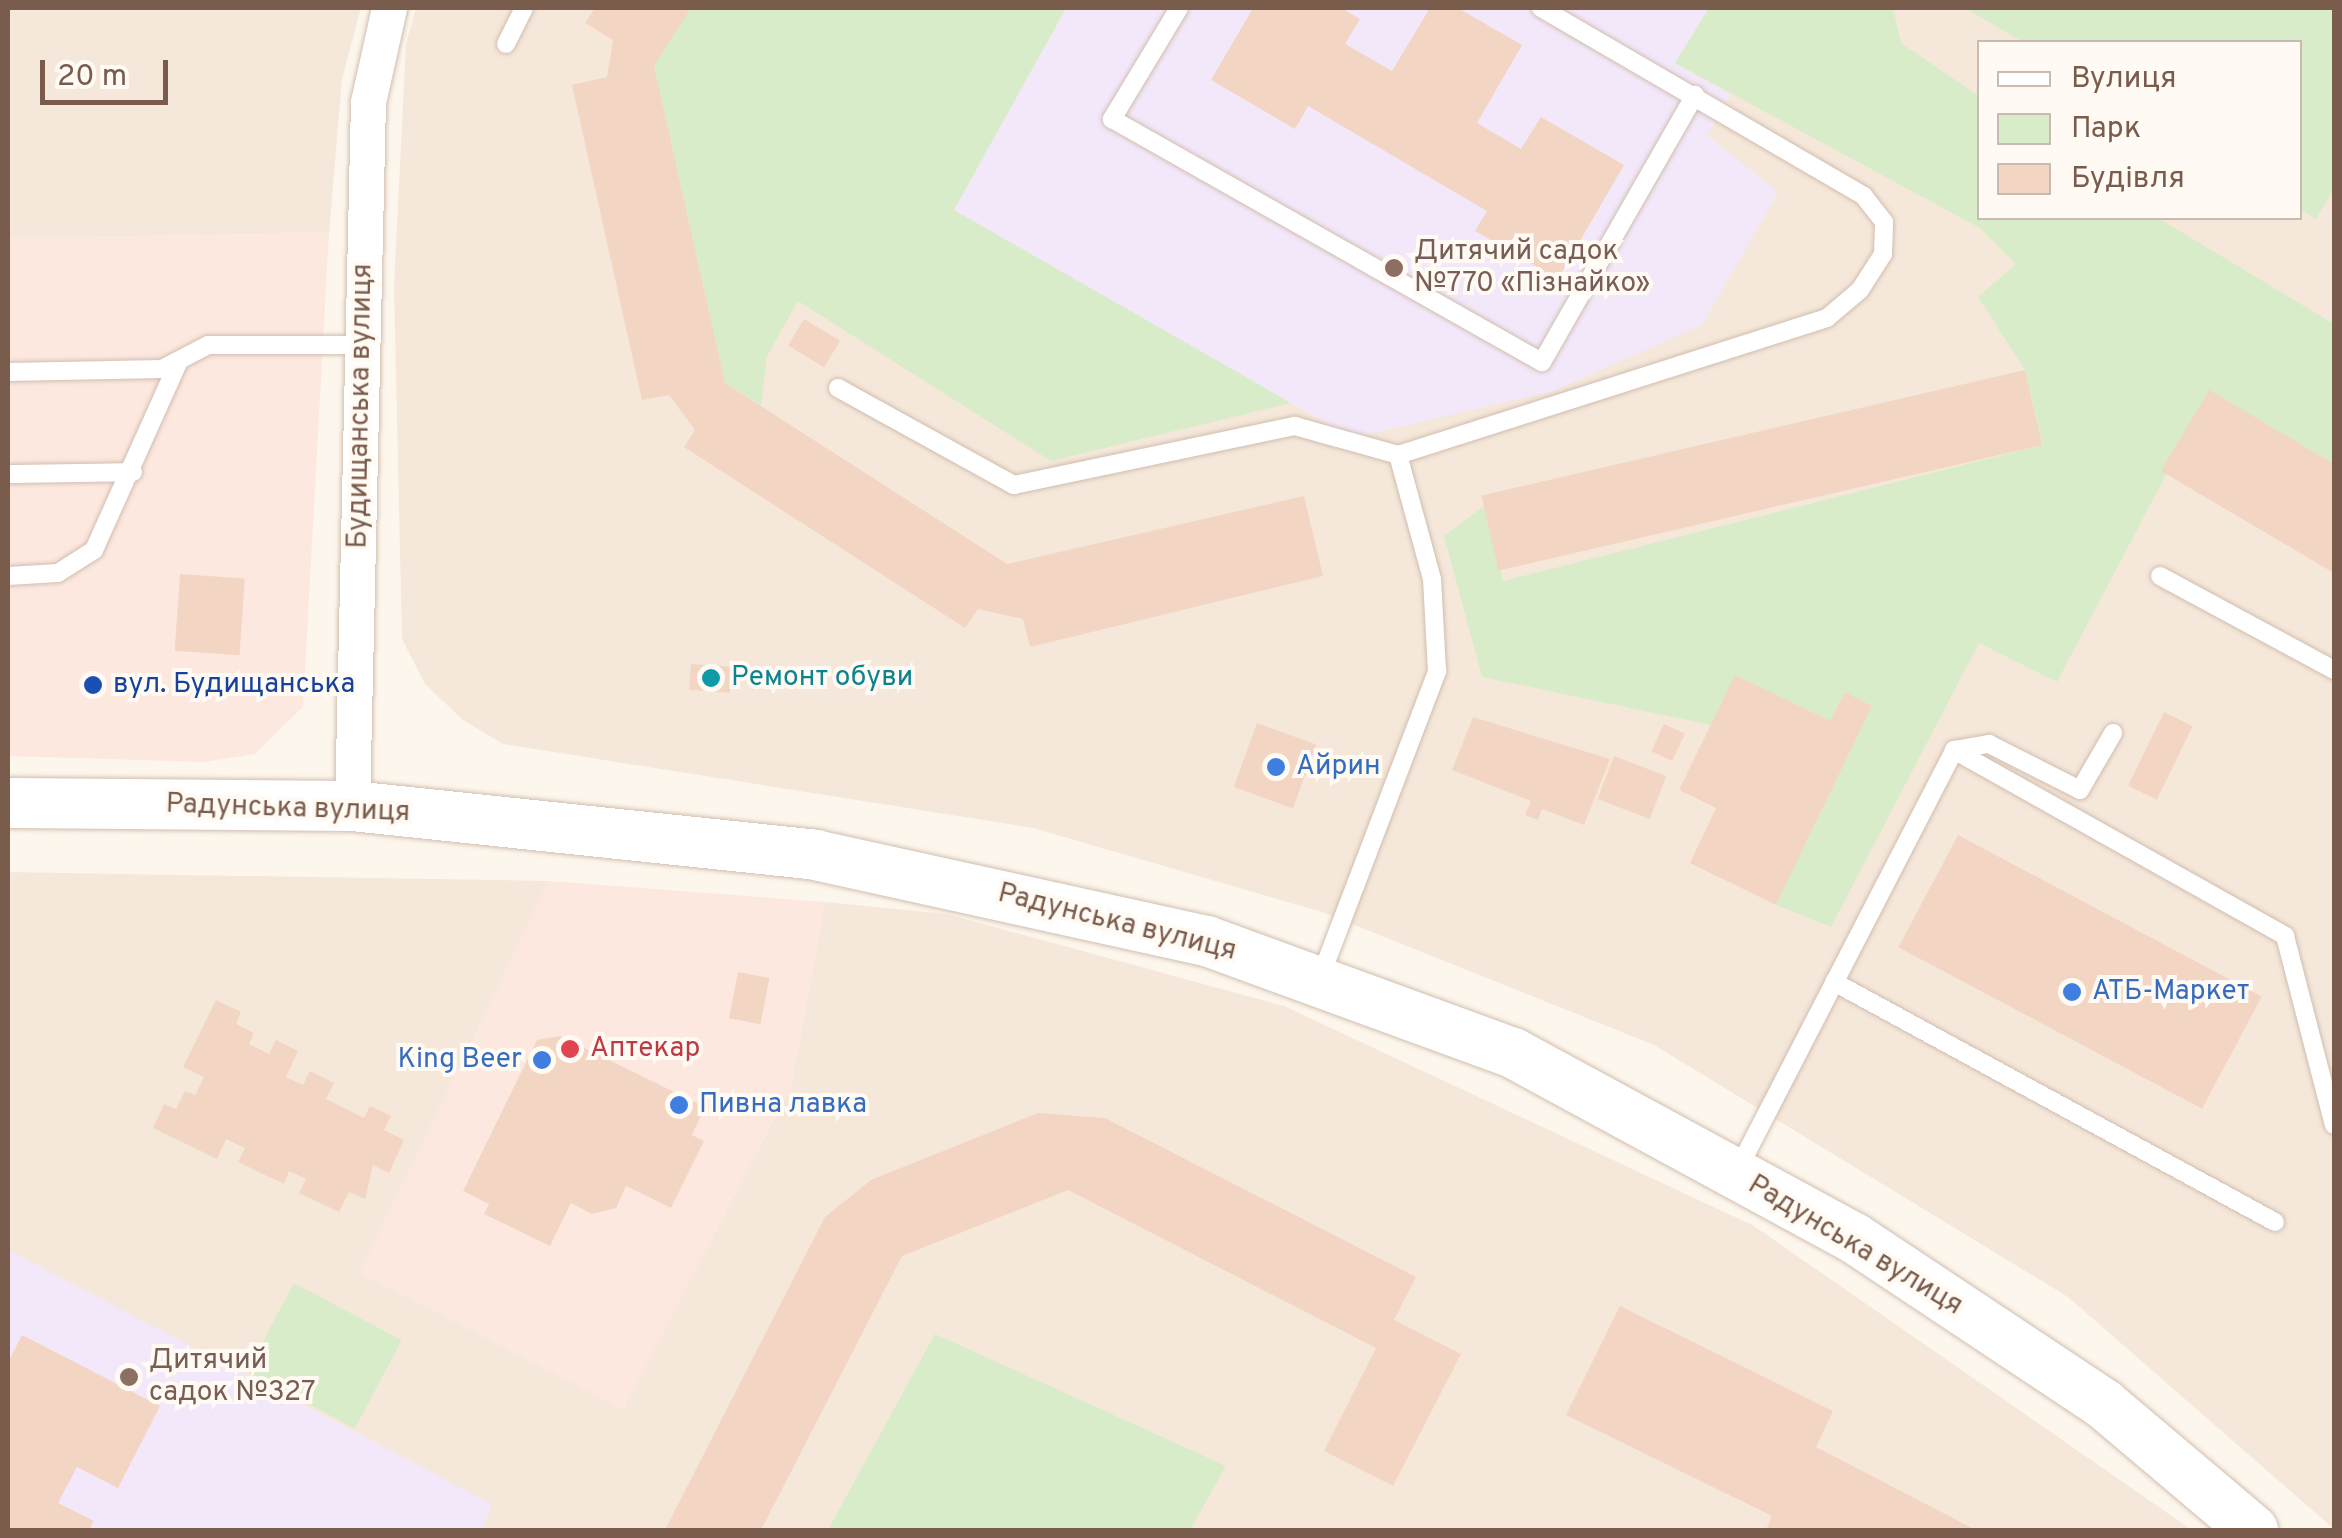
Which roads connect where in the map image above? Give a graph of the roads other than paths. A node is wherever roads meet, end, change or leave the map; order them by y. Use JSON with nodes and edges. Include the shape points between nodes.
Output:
{"nodes":[{"id":1,"x":389,"y":8,"type":"edge"},
{"id":2,"x":524,"y":8,"type":"edge"},
{"id":3,"x":1179,"y":8,"type":"edge"},
{"id":4,"x":1541,"y":8,"type":"edge"},
{"id":5,"x":506,"y":44,"type":"dead end"},
{"id":6,"x":1695,"y":95,"type":"junction"},
{"id":7,"x":362,"y":345,"type":"junction"},
{"id":8,"x":178,"y":363,"type":"junction"},
{"id":9,"x":8,"y":372,"type":"edge"},
{"id":10,"x":838,"y":388,"type":"dead end"},
{"id":11,"x":1398,"y":456,"type":"junction"},
{"id":12,"x":133,"y":472,"type":"junction"},
{"id":13,"x":8,"y":474,"type":"edge"},
{"id":14,"x":8,"y":576,"type":"edge"},
{"id":15,"x":2160,"y":576,"type":"dead end"},
{"id":16,"x":2334,"y":670,"type":"edge"},
{"id":17,"x":2113,"y":733,"type":"dead end"},
{"id":18,"x":1954,"y":750,"type":"junction"},
{"id":19,"x":8,"y":803,"type":"edge"},
{"id":20,"x":352,"y":806,"type":"junction"},
{"id":21,"x":1318,"y":982,"type":"junction"},
{"id":22,"x":1834,"y":982,"type":"junction"},
{"id":23,"x":2334,"y":1125,"type":"edge"},
{"id":24,"x":1735,"y":1173,"type":"junction"},
{"id":25,"x":2275,"y":1222,"type":"dead end"},
{"id":26,"x":2252,"y":1530,"type":"edge"}],
"edges":[{"from":1,"to":7,"type":"street","name":"Будищанська вулиця","via":[[368,102]]},
{"from":2,"to":5,"type":"lane"},
{"from":3,"to":6,"type":"lane","via":[[1112,119],[1542,362]]},
{"from":4,"to":6,"type":"lane"},
{"from":6,"to":11,"type":"lane","via":[[1864,196],[1884,222],[1883,254],[1860,290],[1828,318]]},
{"from":7,"to":8,"type":"lane","via":[[208,346]]},
{"from":7,"to":20,"type":"street","name":"Будищанська вулиця"},
{"from":8,"to":9,"type":"lane"},
{"from":8,"to":12,"type":"lane"},
{"from":10,"to":11,"type":"lane","via":[[1014,485],[1296,426]]},
{"from":11,"to":21,"type":"lane","via":[[1432,579],[1437,671]]},
{"from":12,"to":13,"type":"lane"},
{"from":12,"to":14,"type":"lane","via":[[82,562]]},
{"from":15,"to":16,"type":"lane"},
{"from":17,"to":18,"type":"lane","via":[[2080,790],[1990,744]]},
{"from":18,"to":22,"type":"lane"},
{"from":18,"to":23,"type":"lane","via":[[2285,936]]},
{"from":19,"to":20,"type":"main road","name":"Радунська вулиця"},
{"from":20,"to":21,"type":"main road","name":"Радунська вулиця","via":[[882,864],[1207,941]]},
{"from":21,"to":24,"type":"main road","name":"Радунська вулиця","via":[[1513,1052]]},
{"from":22,"to":24,"type":"lane"},
{"from":22,"to":25,"type":"lane"},
{"from":24,"to":26,"type":"main road","name":"Радунська вулиця","via":[[1854,1238],[2105,1405]]}]}
